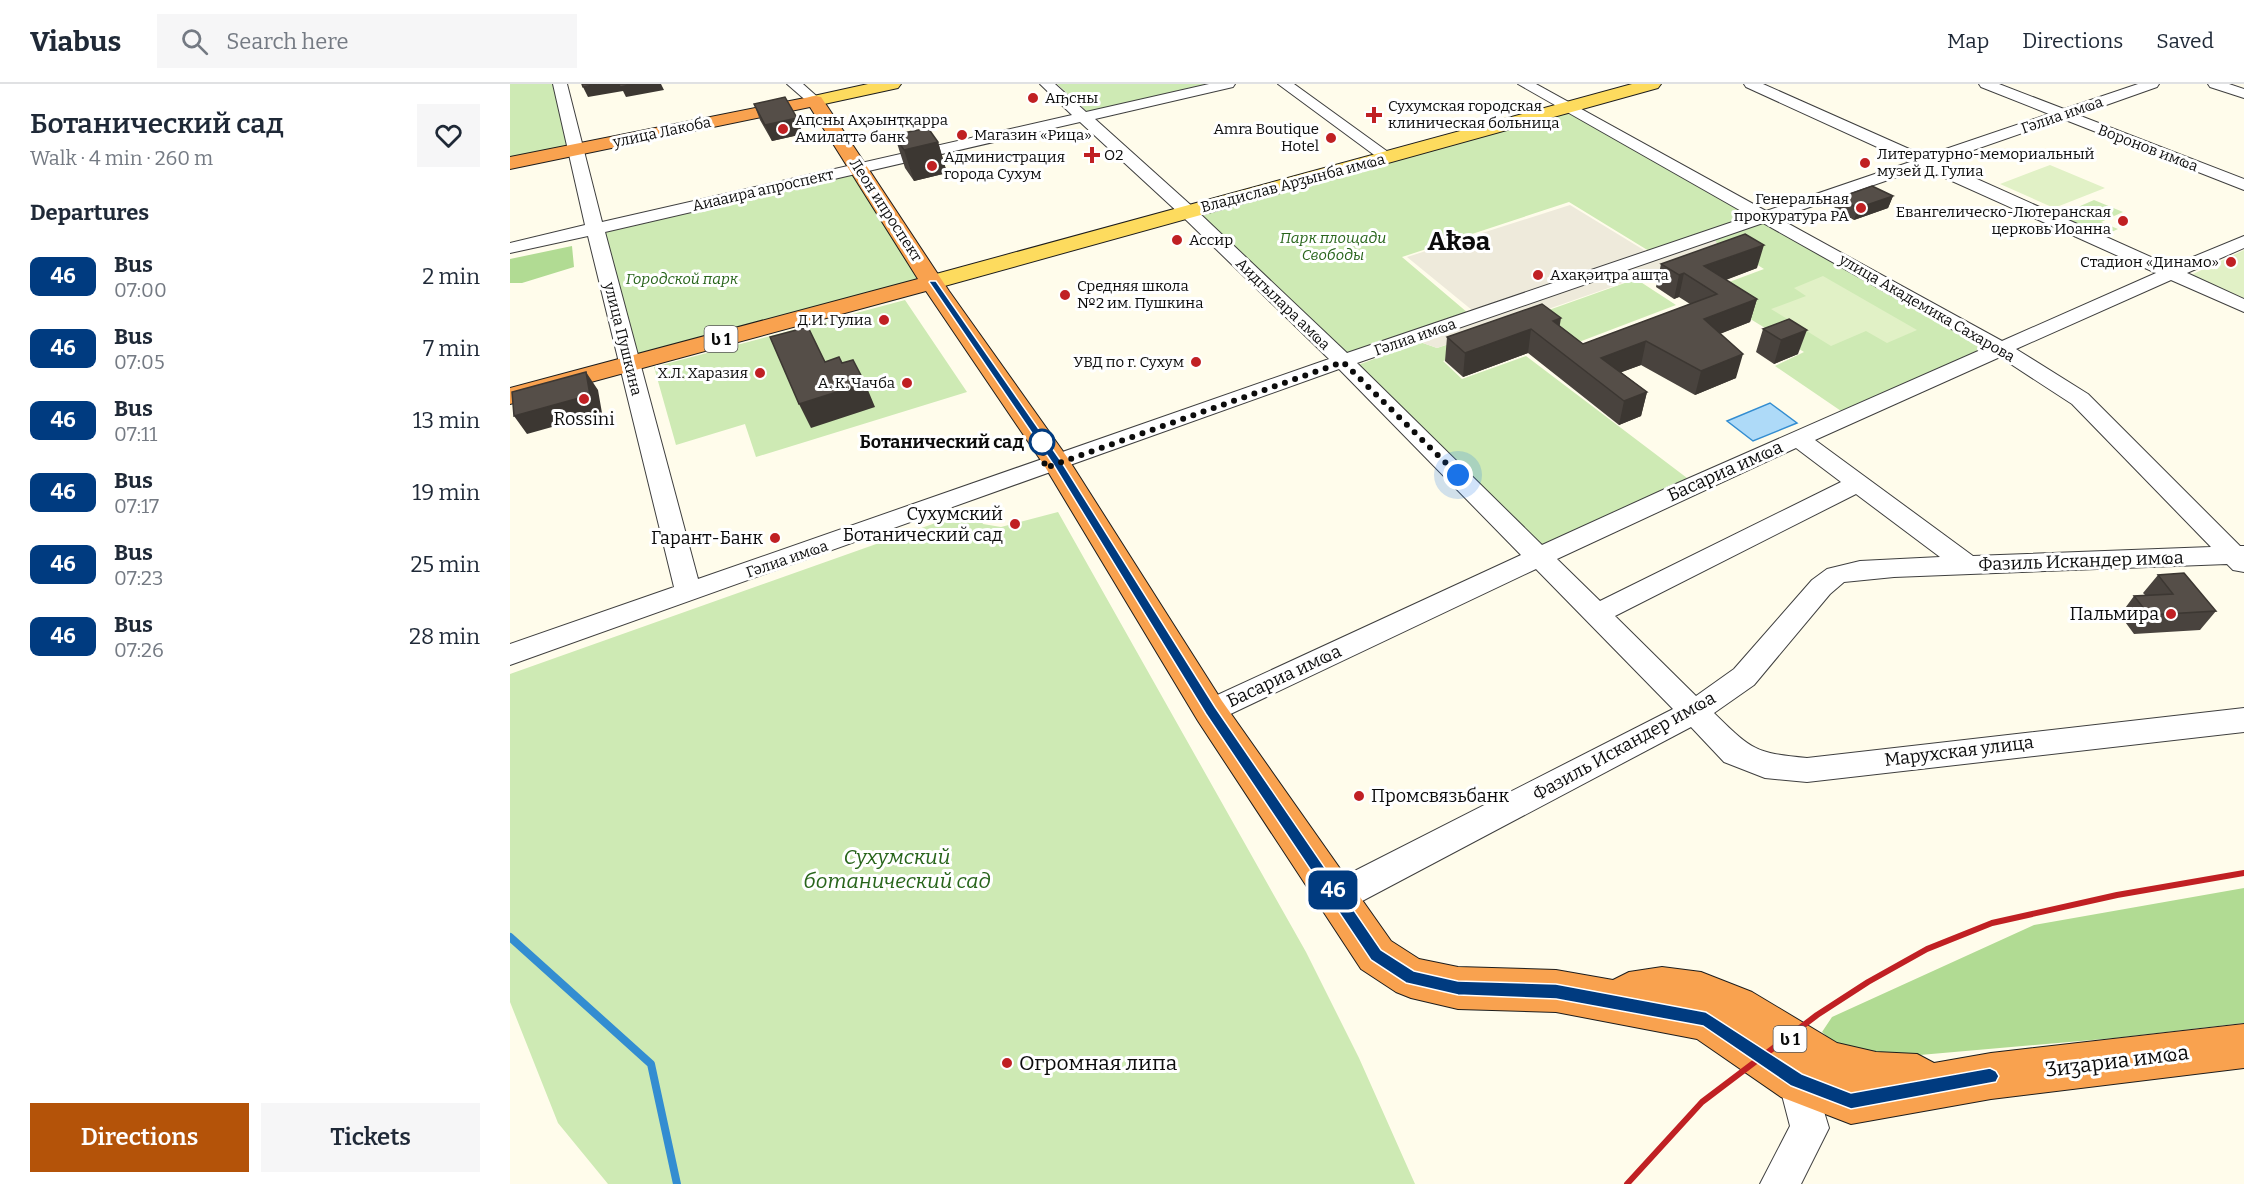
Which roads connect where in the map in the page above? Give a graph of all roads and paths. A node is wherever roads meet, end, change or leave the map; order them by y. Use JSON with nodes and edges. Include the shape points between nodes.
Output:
{"nodes":[{"id":1,"x":560,"y":84,"type":"edge"},
{"id":2,"x":794,"y":84,"type":"edge"},
{"id":3,"x":892,"y":84,"type":"edge"},
{"id":4,"x":1047,"y":84,"type":"edge"},
{"id":5,"x":1228,"y":84,"type":"edge"},
{"id":6,"x":1285,"y":84,"type":"edge"},
{"id":7,"x":1526,"y":84,"type":"edge"},
{"id":8,"x":1652,"y":84,"type":"edge"},
{"id":9,"x":1751,"y":84,"type":"edge"},
{"id":10,"x":1986,"y":84,"type":"edge"},
{"id":11,"x":2152,"y":84,"type":"edge"},
{"id":12,"x":2215,"y":84,"type":"edge"},
{"id":13,"x":2244,"y":94,"type":"edge"},
{"id":14,"x":815,"y":101,"type":"junction"},
{"id":15,"x":1568,"y":107,"type":"junction"},
{"id":16,"x":2063,"y":114,"type":"junction"},
{"id":17,"x":1083,"y":117,"type":"junction"},
{"id":18,"x":574,"y":150,"type":"junction"},
{"id":19,"x":1387,"y":157,"type":"junction"},
{"id":20,"x":1925,"y":162,"type":"junction"},
{"id":21,"x":510,"y":163,"type":"edge"},
{"id":22,"x":859,"y":168,"type":"junction"},
{"id":23,"x":2244,"y":185,"type":"edge"},
{"id":24,"x":1188,"y":212,"type":"junction"},
{"id":25,"x":1765,"y":217,"type":"junction"},
{"id":26,"x":595,"y":229,"type":"junction"},
{"id":27,"x":2244,"y":241,"type":"edge"},
{"id":28,"x":510,"y":248,"type":"edge"},
{"id":29,"x":2174,"y":273,"type":"junction"},
{"id":30,"x":933,"y":282,"type":"junction"},
{"id":31,"x":2244,"y":306,"type":"edge"},
{"id":32,"x":2000,"y":348,"type":"junction"},
{"id":33,"x":1343,"y":362,"type":"junction"},
{"id":34,"x":629,"y":364,"type":"junction"},
{"id":35,"x":510,"y":396,"type":"edge"},
{"id":36,"x":1798,"y":438,"type":"junction"},
{"id":37,"x":1057,"y":464,"type":"junction"},
{"id":38,"x":1858,"y":483,"type":"junction"},
{"id":39,"x":1539,"y":556,"type":"junction"},
{"id":40,"x":2240,"y":559,"type":"edge"},
{"id":41,"x":1967,"y":565,"type":"junction"},
{"id":42,"x":689,"y":593,"type":"junction"},
{"id":43,"x":1596,"y":614,"type":"junction"},
{"id":44,"x":510,"y":656,"type":"edge"},
{"id":45,"x":1210,"y":711,"type":"junction"},
{"id":46,"x":1694,"y":712,"type":"junction"},
{"id":47,"x":2244,"y":720,"type":"edge"},
{"id":48,"x":1337,"y":897,"type":"junction"},
{"id":49,"x":1594,"y":998,"type":"junction"},
{"id":50,"x":1771,"y":1028,"type":"junction"},
{"id":51,"x":2244,"y":1046,"type":"edge"},
{"id":52,"x":1990,"y":1076,"type":"junction"},
{"id":53,"x":1797,"y":1081,"type":"junction"},
{"id":54,"x":1851,"y":1101,"type":"junction"},
{"id":55,"x":1810,"y":1128,"type":"junction"},
{"id":56,"x":1780,"y":1184,"type":"edge"}],
"edges":[{"from":1,"to":18,"type":"street","name":"улица Пушкина"},
{"from":2,"to":14,"type":"street","name":"Леон ипроспект"},
{"from":3,"to":14,"type":"main road"},
{"from":4,"to":17,"type":"street","name":"Аидгылара амҩа"},
{"from":5,"to":17,"type":"street","name":"Аиааира апроспект"},
{"from":6,"to":19,"type":"street"},
{"from":7,"to":15,"type":"street","name":"улица Академика Сахарова"},
{"from":8,"to":15,"type":"main road","name":"Владислав Арӡынба имҩа"},
{"from":9,"to":20,"type":"street"},
{"from":10,"to":16,"type":"street","name":"Воронов имҩа"},
{"from":11,"to":16,"type":"street","name":"Гәлиа имҩа"},
{"from":12,"to":13,"type":"street"},
{"from":14,"to":18,"type":"highway","name":"улица Лакоба"},
{"from":14,"to":22,"type":"highway","name":"Леон ипроспект","number":"ს 1"},
{"from":15,"to":19,"type":"main road","name":"Владислав Арӡынба имҩа"},
{"from":15,"to":25,"type":"street","name":"улица Академика Сахарова"},
{"from":16,"to":20,"type":"street","name":"Гәлиа имҩа"},
{"from":16,"to":23,"type":"street","name":"Воронов имҩа"},
{"from":17,"to":22,"type":"street","name":"Аиааира апроспект"},
{"from":17,"to":24,"type":"street","name":"Аидгылара амҩа"},
{"from":18,"to":21,"type":"highway","name":"улица Лакоба"},
{"from":18,"to":26,"type":"street","name":"улица Пушкина"},
{"from":19,"to":24,"type":"main road","name":"Владислав Арӡынба имҩа"},
{"from":20,"to":25,"type":"street","name":"Гәлиа имҩа"},
{"from":20,"to":29,"type":"street"},
{"from":22,"to":26,"type":"street","name":"Аиааира апроспект"},
{"from":22,"to":30,"type":"highway","name":"Леон ипроспект","number":"ს 1"},
{"from":24,"to":30,"type":"main road","name":"Владислав Арӡынба имҩа"},
{"from":24,"to":33,"type":"street","name":"Аидгылара амҩа"},
{"from":25,"to":32,"type":"street","name":"улица Академика Сахарова"},
{"from":25,"to":33,"type":"street","name":"Гәлиа имҩа"},
{"from":26,"to":28,"type":"street","name":"Аиааира апроспект"},
{"from":26,"to":34,"type":"street","name":"улица Пушкина"},
{"from":27,"to":29,"type":"street","name":"Басариа имҩа"},
{"from":29,"to":31,"type":"street"},
{"from":29,"to":32,"type":"street","name":"Басариа имҩа"},
{"from":30,"to":34,"type":"highway","number":"ს 1"},
{"from":30,"to":37,"type":"highway","number":"ს 1"},
{"from":32,"to":36,"type":"street","name":"Басариа имҩа"},
{"from":32,"to":40,"type":"street","name":"улица Академика Сахарова","via":[[2080,399]]},
{"from":33,"to":37,"type":"street","name":"Гәлиа имҩа"},
{"from":33,"to":39,"type":"street","name":"Аидгылара амҩа"},
{"from":34,"to":35,"type":"highway","number":"ს 1"},
{"from":34,"to":42,"type":"street","name":"улица Пушкина"},
{"from":36,"to":38,"type":"street"},
{"from":36,"to":39,"type":"street","name":"Басариа имҩа"},
{"from":37,"to":42,"type":"street","name":"Гәлиа имҩа"},
{"from":37,"to":45,"type":"highway","number":"ს 1"},
{"from":38,"to":41,"type":"street"},
{"from":38,"to":43,"type":"street"},
{"from":39,"to":43,"type":"street","name":"Аидгылара амҩа"},
{"from":39,"to":45,"type":"street","name":"Басариа имҩа"},
{"from":40,"to":41,"type":"street","name":"Фазиль Искандер имҩа"},
{"from":41,"to":46,"type":"street","name":"Фазиль Искандер имҩа","via":[[1860,570],[1836,575],[1744,677]]},
{"from":42,"to":44,"type":"street","name":"Гәлиа имҩа"},
{"from":43,"to":46,"type":"street","name":"Марухская улица"},
{"from":45,"to":48,"type":"highway","number":"ს 1"},
{"from":46,"to":47,"type":"street","name":"Марухская улица","via":[[1735,753],[1765,766],[1807,770]]},
{"from":46,"to":48,"type":"street","name":"Фазиль Искандер имҩа"},
{"from":48,"to":49,"type":"highway","number":"ს 1","via":[[1376,955],[1411,978],[1458,988],[1556,991]]},
{"from":49,"to":50,"type":"highway","number":"ს 1","via":[[1662,988],[1701,993],[1737,1007]]},
{"from":49,"to":53,"type":"highway","number":"ს 1","via":[[1706,1019]]},
{"from":50,"to":52,"type":"highway","number":"ს 1","via":[[1829,1063],[1876,1075]]},
{"from":50,"to":53,"type":"street","via":[[1787,1047]]},
{"from":51,"to":52,"type":"highway","name":"Ӡиӡариа имҩа","number":"ს 1"},
{"from":52,"to":54,"type":"highway","number":"ს 1"},
{"from":53,"to":54,"type":"highway","number":"ს 1"},
{"from":53,"to":55,"type":"street"},
{"from":54,"to":55,"type":"street","via":[[1828,1109]]},
{"from":55,"to":56,"type":"street"}]}
